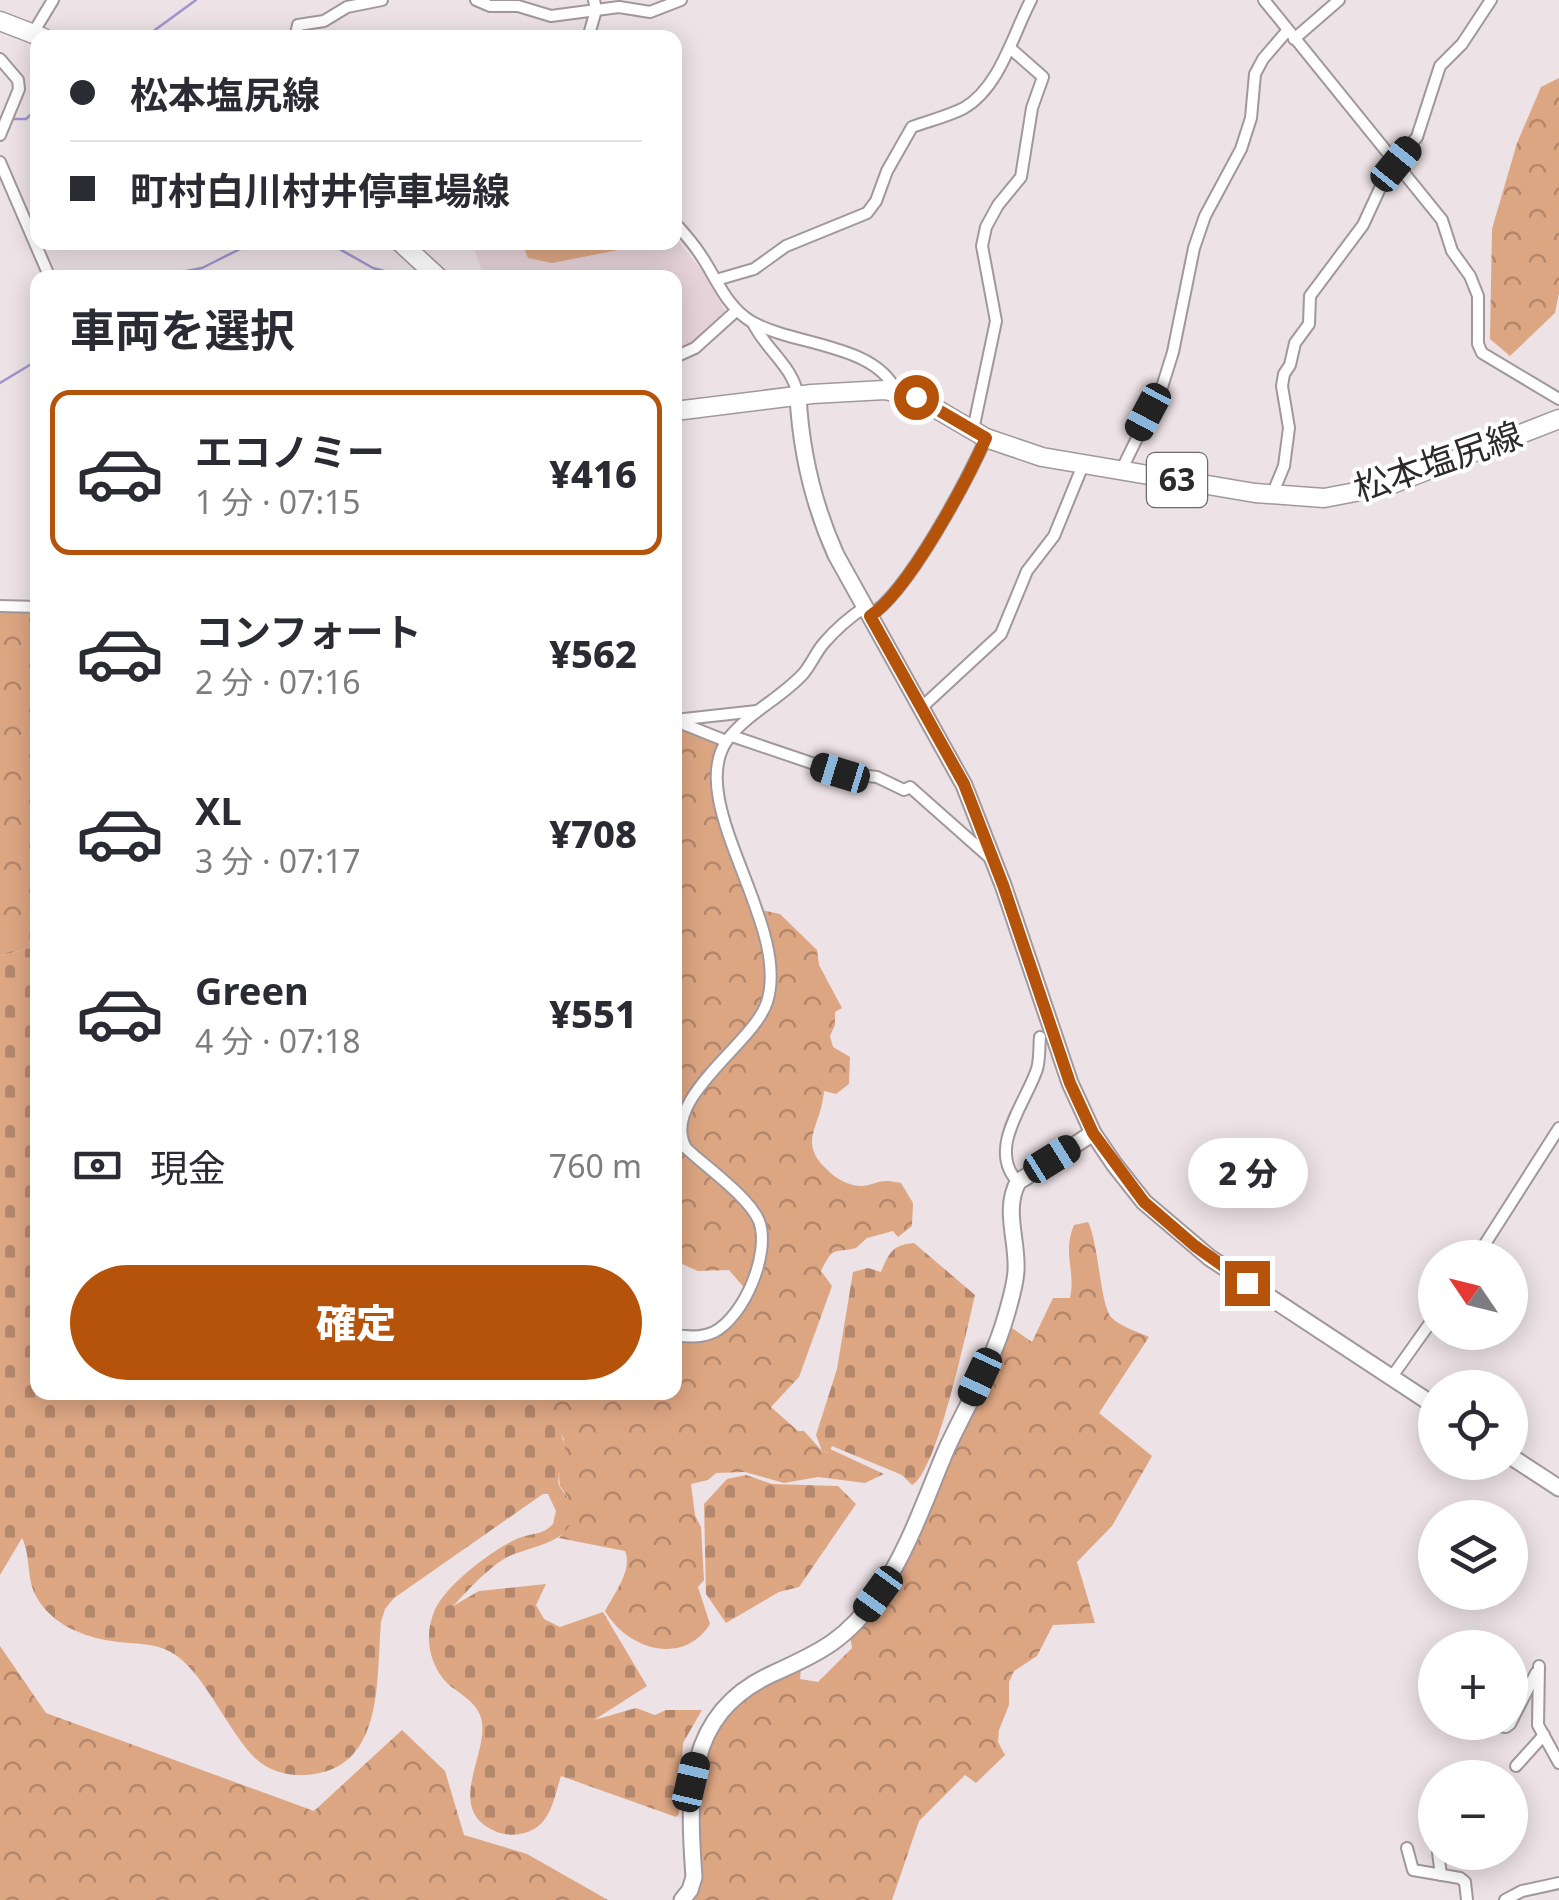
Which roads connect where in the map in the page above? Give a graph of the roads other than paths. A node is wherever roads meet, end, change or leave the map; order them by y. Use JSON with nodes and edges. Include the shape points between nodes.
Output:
{"nodes":[{"id":1,"x":53,"y":0,"type":"edge"},
{"id":2,"x":382,"y":0,"type":"edge"},
{"id":3,"x":476,"y":0,"type":"edge"},
{"id":4,"x":681,"y":0,"type":"edge"},
{"id":5,"x":1031,"y":0,"type":"edge"},
{"id":6,"x":1264,"y":0,"type":"edge"},
{"id":7,"x":1339,"y":0,"type":"edge"},
{"id":8,"x":1491,"y":0,"type":"edge"},
{"id":9,"x":595,"y":5,"type":"edge"},
{"id":10,"x":0,"y":20,"type":"edge"},
{"id":11,"x":41,"y":30,"type":"edge"},
{"id":12,"x":297,"y":30,"type":"edge"},
{"id":13,"x":590,"y":30,"type":"edge"},
{"id":14,"x":30,"y":32,"type":"edge"},
{"id":15,"x":1290,"y":35,"type":"junction"},
{"id":16,"x":1010,"y":48,"type":"junction"},
{"id":17,"x":0,"y":58,"type":"edge"},
{"id":18,"x":0,"y":135,"type":"edge"},
{"id":19,"x":0,"y":162,"type":"edge"},
{"id":20,"x":1397,"y":166,"type":"junction"},
{"id":21,"x":682,"y":231,"type":"edge"},
{"id":22,"x":30,"y":232,"type":"edge"},
{"id":23,"x":409,"y":250,"type":"edge"},
{"id":24,"x":430,"y":270,"type":"edge"},
{"id":25,"x":716,"y":280,"type":"junction"},
{"id":26,"x":736,"y":312,"type":"junction"},
{"id":27,"x":752,"y":322,"type":"junction"},
{"id":28,"x":682,"y":353,"type":"edge"},
{"id":29,"x":896,"y":391,"type":"junction"},
{"id":30,"x":798,"y":396,"type":"junction"},
{"id":31,"x":1559,"y":400,"type":"edge"},
{"id":32,"x":682,"y":410,"type":"edge"},
{"id":33,"x":1559,"y":419,"type":"edge"},
{"id":34,"x":980,"y":434,"type":"junction"},
{"id":35,"x":1082,"y":465,"type":"junction"},
{"id":36,"x":1121,"y":470,"type":"junction"},
{"id":37,"x":1272,"y":495,"type":"junction"},
{"id":38,"x":0,"y":606,"type":"edge"},
{"id":39,"x":30,"y":607,"type":"edge"},
{"id":40,"x":867,"y":612,"type":"junction"},
{"id":41,"x":922,"y":708,"type":"junction"},
{"id":42,"x":757,"y":712,"type":"junction"},
{"id":43,"x":682,"y":719,"type":"edge"},
{"id":44,"x":682,"y":722,"type":"edge"},
{"id":45,"x":729,"y":738,"type":"junction"},
{"id":46,"x":994,"y":862,"type":"junction"},
{"id":47,"x":1040,"y":1037,"type":"dead end"},
{"id":48,"x":682,"y":1121,"type":"edge"},
{"id":49,"x":1559,"y":1128,"type":"edge"},
{"id":50,"x":1093,"y":1133,"type":"junction"},
{"id":51,"x":682,"y":1140,"type":"edge"},
{"id":52,"x":1018,"y":1182,"type":"junction"},
{"id":53,"x":1487,"y":1240,"type":"edge"},
{"id":54,"x":682,"y":1336,"type":"edge"},
{"id":55,"x":1418,"y":1341,"type":"edge"},
{"id":56,"x":1392,"y":1378,"type":"junction"},
{"id":57,"x":1418,"y":1395,"type":"edge"},
{"id":58,"x":1528,"y":1468,"type":"edge"},
{"id":59,"x":1559,"y":1488,"type":"edge"},
{"id":60,"x":1528,"y":1689,"type":"edge"},
{"id":61,"x":1544,"y":1735,"type":"junction"},
{"id":62,"x":1521,"y":1760,"type":"edge"},
{"id":63,"x":1559,"y":1763,"type":"edge"},
{"id":64,"x":1407,"y":1848,"type":"dead end"},
{"id":65,"x":1440,"y":1870,"type":"edge"},
{"id":66,"x":1441,"y":1874,"type":"junction"},
{"id":67,"x":1559,"y":1883,"type":"edge"},
{"id":68,"x":682,"y":1900,"type":"edge"},
{"id":69,"x":1466,"y":1900,"type":"edge"},
{"id":70,"x":1506,"y":1900,"type":"edge"}],
"edges":[{"from":1,"to":11,"type":"street"},
{"from":2,"to":12,"type":"street"},
{"from":3,"to":9,"type":"street","via":[[552,16]]},
{"from":4,"to":9,"type":"street","via":[[650,12]]},
{"from":5,"to":16,"type":"street"},
{"from":6,"to":15,"type":"street"},
{"from":7,"to":15,"type":"street"},
{"from":8,"to":20,"type":"street","via":[[1440,66],[1417,137]]},
{"from":9,"to":13,"type":"street"},
{"from":10,"to":14,"type":"main road"},
{"from":15,"to":20,"type":"street"},
{"from":15,"to":36,"type":"street","via":[[1262,59],[1256,74],[1241,149],[1194,248],[1165,376]]},
{"from":16,"to":25,"type":"street","via":[[966,107],[912,127],[867,213],[786,246],[754,269]]},
{"from":16,"to":34,"type":"street","via":[[1043,77],[1021,177],[998,205],[982,246],[996,321]]},
{"from":17,"to":18,"type":"street","via":[[19,89]]},
{"from":19,"to":22,"type":"street"},
{"from":20,"to":31,"type":"street","via":[[1442,220],[1452,252],[1470,276],[1482,352]]},
{"from":20,"to":37,"type":"street","via":[[1310,296],[1309,324],[1284,374],[1290,428]]},
{"from":21,"to":25,"type":"street"},
{"from":23,"to":24,"type":"main road"},
{"from":25,"to":26,"type":"street"},
{"from":26,"to":27,"type":"street"},
{"from":26,"to":28,"type":"street"},
{"from":27,"to":29,"type":"street","via":[[858,355],[890,378]]},
{"from":27,"to":30,"type":"street","via":[[792,375]]},
{"from":29,"to":30,"type":"main road","name":"松本塩尻線","number":"63"},
{"from":29,"to":34,"type":"main road","name":"松本塩尻線","number":"63"},
{"from":30,"to":32,"type":"main road","name":"松本塩尻線","number":"63"},
{"from":30,"to":40,"type":"main road","via":[[808,479],[822,524]]},
{"from":33,"to":37,"type":"main road","name":"松本塩尻線","number":"63","via":[[1387,486],[1324,498]]},
{"from":34,"to":35,"type":"main road","name":"松本塩尻線","number":"63","via":[[1012,449]]},
{"from":34,"to":40,"type":"street","via":[[970,473],[916,563],[889,600]]},
{"from":35,"to":36,"type":"main road","name":"松本塩尻線","number":"63"},
{"from":35,"to":41,"type":"street","via":[[1054,536],[1027,571],[1000,634]]},
{"from":36,"to":37,"type":"main road","name":"松本塩尻線","number":"63"},
{"from":38,"to":39,"type":"street"},
{"from":40,"to":41,"type":"main road"},
{"from":40,"to":42,"type":"street","via":[[824,643],[804,673]]},
{"from":41,"to":46,"type":"main road","via":[[964,784]]},
{"from":42,"to":43,"type":"street"},
{"from":42,"to":45,"type":"street"},
{"from":44,"to":45,"type":"street"},
{"from":45,"to":46,"type":"street","via":[[910,787]]},
{"from":45,"to":48,"type":"street","via":[[716,788],[748,880],[772,986],[766,1008],[725,1054]]},
{"from":46,"to":50,"type":"main road"},
{"from":47,"to":52,"type":"street","via":[[1037,1069],[1010,1128],[1006,1160]]},
{"from":49,"to":53,"type":"street"},
{"from":50,"to":52,"type":"main road"},
{"from":50,"to":56,"type":"main road","via":[[1144,1202],[1195,1246]]},
{"from":51,"to":54,"type":"street","via":[[745,1202],[759,1222],[761,1247],[751,1288],[726,1322],[715,1332]]},
{"from":52,"to":68,"type":"main road","via":[[1011,1195],[1016,1272],[1006,1319],[905,1545],[878,1594],[845,1633],[813,1658],[744,1690],[714,1723],[691,1782],[694,1877]]},
{"from":55,"to":56,"type":"street"},
{"from":56,"to":57,"type":"main road"},
{"from":58,"to":59,"type":"main road"},
{"from":60,"to":61,"type":"street","via":[[1539,1667],[1538,1725]]},
{"from":61,"to":62,"type":"street"},
{"from":61,"to":63,"type":"street"},
{"from":64,"to":66,"type":"street","via":[[1413,1870]]},
{"from":65,"to":66,"type":"street"},
{"from":66,"to":69,"type":"street","via":[[1465,1882]]},
{"from":67,"to":70,"type":"street"}]}
